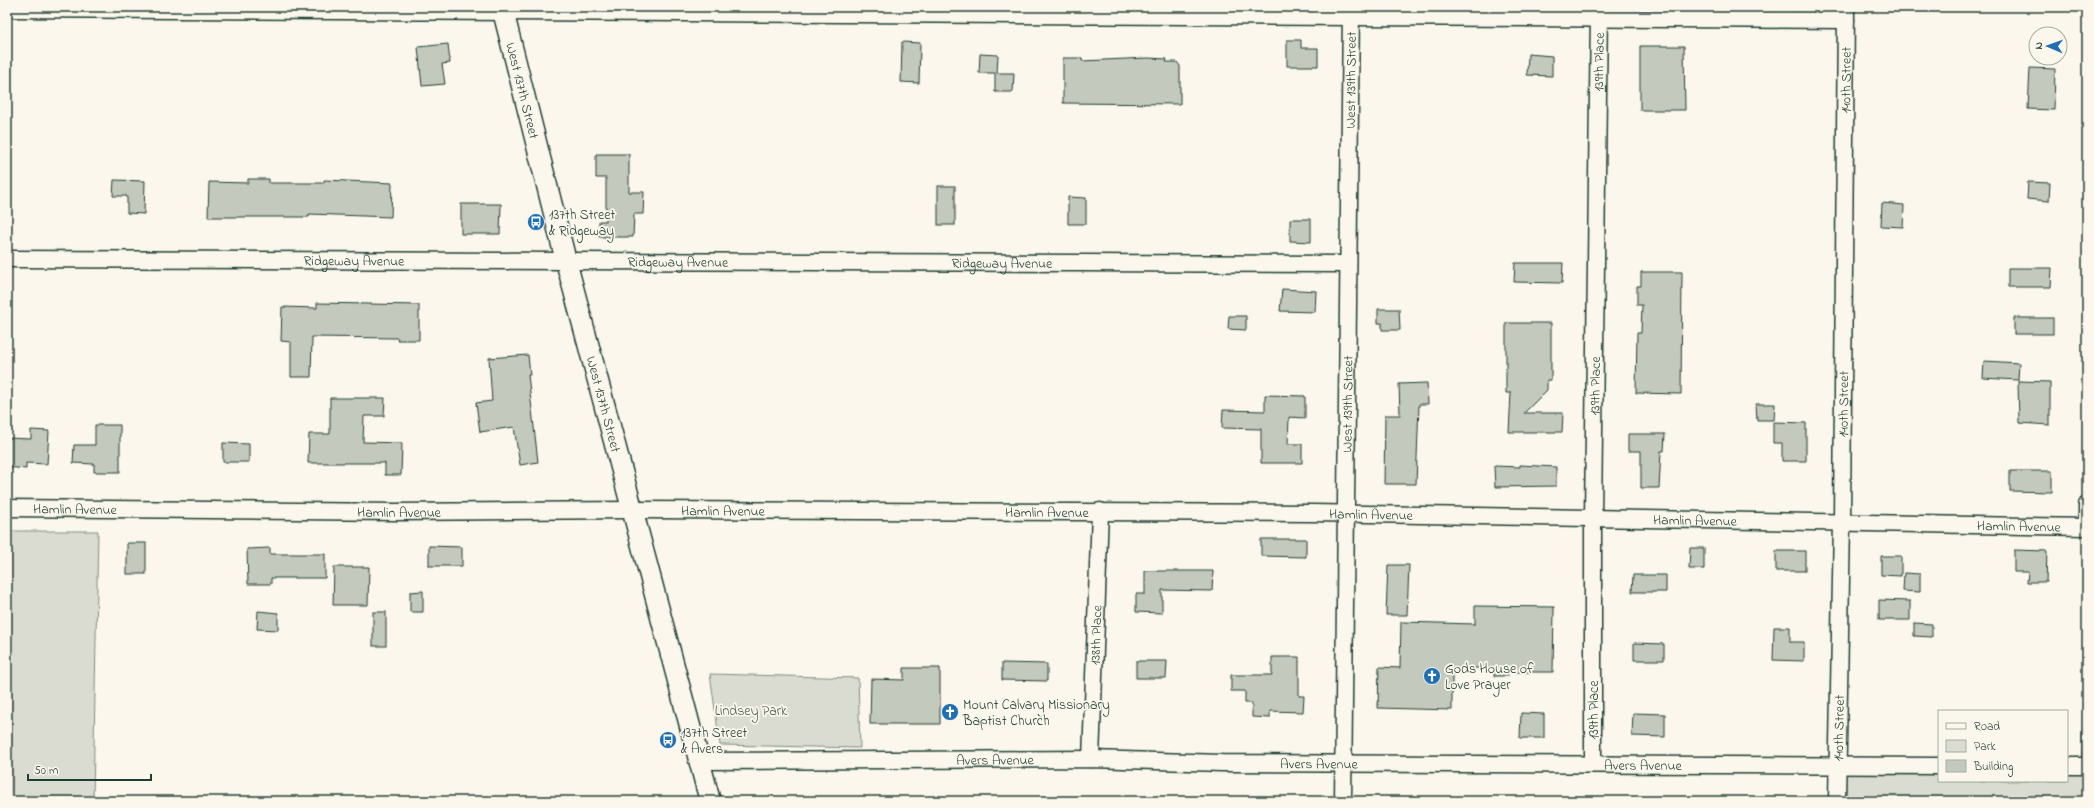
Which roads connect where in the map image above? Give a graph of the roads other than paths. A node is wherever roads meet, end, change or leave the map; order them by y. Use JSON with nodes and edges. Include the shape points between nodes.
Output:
{"nodes":[{"id":1,"x":7,"y":9,"type":"edge"},
{"id":2,"x":503,"y":9,"type":"edge"},
{"id":3,"x":1351,"y":12,"type":"edge"},
{"id":4,"x":1599,"y":13,"type":"edge"},
{"id":5,"x":1846,"y":13,"type":"edge"},
{"id":6,"x":7,"y":259,"type":"edge"},
{"id":7,"x":566,"y":261,"type":"junction"},
{"id":8,"x":1348,"y":264,"type":"junction"},
{"id":9,"x":2087,"y":505,"type":"edge"},
{"id":10,"x":7,"y":508,"type":"edge"},
{"id":11,"x":631,"y":510,"type":"junction"},
{"id":12,"x":1100,"y":511,"type":"junction"},
{"id":13,"x":1345,"y":513,"type":"junction"},
{"id":14,"x":1593,"y":518,"type":"junction"},
{"id":15,"x":1842,"y":522,"type":"junction"},
{"id":16,"x":2087,"y":527,"type":"edge"},
{"id":17,"x":1091,"y":759,"type":"junction"},
{"id":18,"x":699,"y":761,"type":"junction"},
{"id":19,"x":1343,"y":763,"type":"junction"},
{"id":20,"x":1593,"y":764,"type":"junction"},
{"id":21,"x":1838,"y":765,"type":"junction"},
{"id":22,"x":1938,"y":766,"type":"edge"},
{"id":23,"x":2068,"y":766,"type":"edge"},
{"id":24,"x":2087,"y":766,"type":"edge"},
{"id":25,"x":710,"y":801,"type":"edge"},
{"id":26,"x":1343,"y":801,"type":"edge"},
{"id":27,"x":1837,"y":801,"type":"edge"}],
"edges":[{"from":1,"to":2,"type":"street"},
{"from":2,"to":3,"type":"street"},
{"from":2,"to":7,"type":"main road","name":"West 137th Street"},
{"from":3,"to":4,"type":"street"},
{"from":3,"to":8,"type":"street","name":"West 139th Street"},
{"from":4,"to":5,"type":"street"},
{"from":4,"to":14,"type":"street","name":"139th Place"},
{"from":5,"to":15,"type":"street","name":"140th Street"},
{"from":6,"to":7,"type":"street","name":"Ridgeway Avenue"},
{"from":7,"to":8,"type":"street","name":"Ridgeway Avenue"},
{"from":7,"to":11,"type":"main road","name":"West 137th Street"},
{"from":8,"to":13,"type":"street","name":"West 139th Street"},
{"from":9,"to":16,"type":"street"},
{"from":10,"to":11,"type":"street","name":"Hamlin Avenue","via":[[396,512]]},
{"from":11,"to":12,"type":"street","name":"Hamlin Avenue"},
{"from":11,"to":18,"type":"main road","name":"West 137th Street"},
{"from":12,"to":13,"type":"street","name":"Hamlin Avenue"},
{"from":12,"to":17,"type":"street","name":"138th Place"},
{"from":13,"to":14,"type":"street","name":"Hamlin Avenue"},
{"from":13,"to":19,"type":"street","name":"West 139th Street"},
{"from":14,"to":15,"type":"street","name":"Hamlin Avenue"},
{"from":14,"to":20,"type":"street","name":"139th Place"},
{"from":15,"to":16,"type":"street","name":"Hamlin Avenue"},
{"from":15,"to":21,"type":"street","name":"140th Street"},
{"from":17,"to":18,"type":"street","name":"Avers Avenue"},
{"from":17,"to":19,"type":"street","name":"Avers Avenue"},
{"from":18,"to":25,"type":"main road","name":"West 137th Street"},
{"from":19,"to":20,"type":"street","name":"Avers Avenue"},
{"from":19,"to":26,"type":"street","name":"West 139th Street"},
{"from":20,"to":21,"type":"street","name":"Avers Avenue"},
{"from":21,"to":22,"type":"street","name":"Avers Avenue"},
{"from":21,"to":27,"type":"street","name":"140th Street"},
{"from":23,"to":24,"type":"street"}]}
